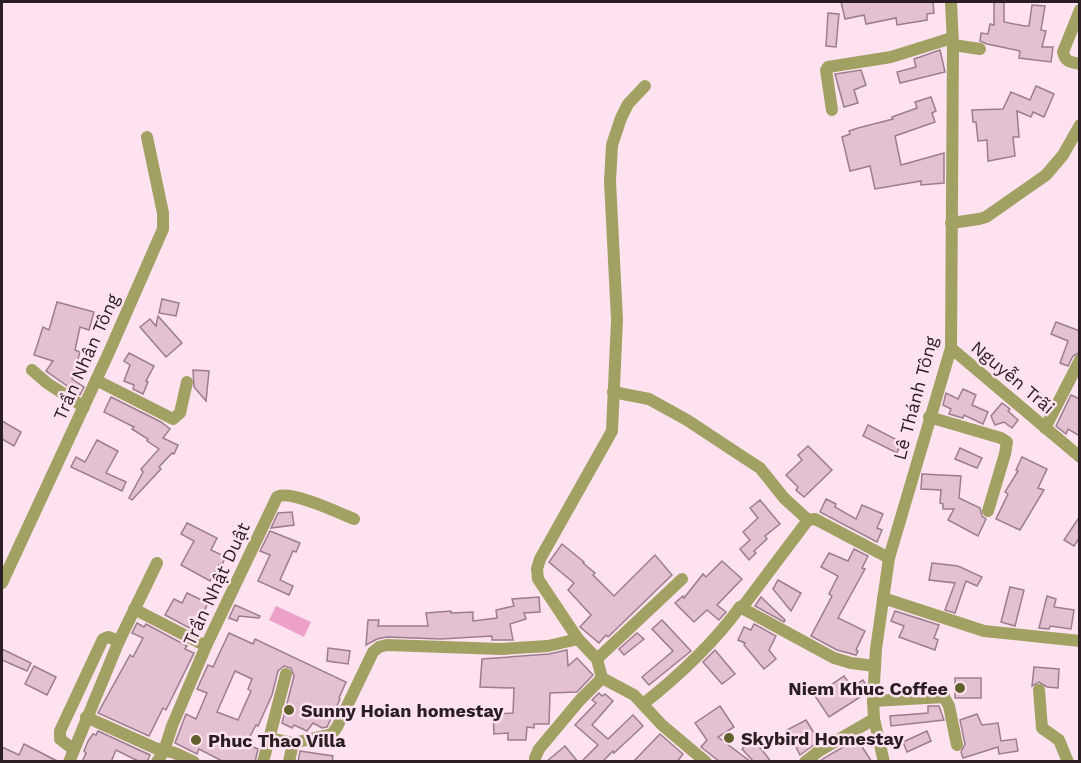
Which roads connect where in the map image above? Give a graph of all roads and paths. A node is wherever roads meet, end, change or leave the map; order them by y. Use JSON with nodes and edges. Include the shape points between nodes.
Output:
{"nodes":[{"id":1,"x":951,"y":2,"type":"edge"},
{"id":2,"x":1080,"y":10,"type":"edge"},
{"id":3,"x":953,"y":42,"type":"junction"},
{"id":4,"x":980,"y":49,"type":"dead end"},
{"id":5,"x":1080,"y":64,"type":"edge"},
{"id":6,"x":645,"y":86,"type":"dead end"},
{"id":7,"x":832,"y":110,"type":"dead end"},
{"id":8,"x":1080,"y":125,"type":"edge"},
{"id":9,"x":147,"y":137,"type":"dead end"},
{"id":10,"x":951,"y":223,"type":"junction"},
{"id":11,"x":951,"y":348,"type":"junction"},
{"id":12,"x":1080,"y":360,"type":"edge"},
{"id":13,"x":32,"y":370,"type":"dead end"},
{"id":14,"x":96,"y":380,"type":"junction"},
{"id":15,"x":188,"y":382,"type":"dead end"},
{"id":16,"x":613,"y":392,"type":"junction"},
{"id":17,"x":84,"y":407,"type":"junction"},
{"id":18,"x":929,"y":417,"type":"junction"},
{"id":19,"x":1045,"y":428,"type":"junction"},
{"id":20,"x":1080,"y":457,"type":"edge"},
{"id":21,"x":988,"y":511,"type":"dead end"},
{"id":22,"x":354,"y":519,"type":"dead end"},
{"id":23,"x":808,"y":520,"type":"junction"},
{"id":24,"x":889,"y":558,"type":"junction"},
{"id":25,"x":157,"y":563,"type":"dead end"},
{"id":26,"x":682,"y":579,"type":"dead end"},
{"id":27,"x":2,"y":583,"type":"edge"},
{"id":28,"x":883,"y":598,"type":"junction"},
{"id":29,"x":740,"y":607,"type":"junction"},
{"id":30,"x":134,"y":609,"type":"junction"},
{"id":31,"x":578,"y":639,"type":"junction"},
{"id":32,"x":119,"y":641,"type":"junction"},
{"id":33,"x":1080,"y":641,"type":"edge"},
{"id":34,"x":206,"y":646,"type":"junction"},
{"id":35,"x":597,"y":659,"type":"junction"},
{"id":36,"x":875,"y":666,"type":"junction"},
{"id":37,"x":286,"y":674,"type":"dead end"},
{"id":38,"x":602,"y":678,"type":"junction"},
{"id":39,"x":1039,"y":690,"type":"dead end"},
{"id":40,"x":873,"y":701,"type":"junction"},
{"id":41,"x":643,"y":704,"type":"junction"},
{"id":42,"x":86,"y":717,"type":"junction"},
{"id":43,"x":874,"y":719,"type":"junction"},
{"id":44,"x":268,"y":738,"type":"junction"},
{"id":45,"x":293,"y":743,"type":"junction"},
{"id":46,"x":957,"y":745,"type":"dead end"},
{"id":47,"x":73,"y":749,"type":"junction"},
{"id":48,"x":161,"y":756,"type":"edge"},
{"id":49,"x":69,"y":762,"type":"edge"},
{"id":50,"x":194,"y":762,"type":"edge"},
{"id":51,"x":263,"y":762,"type":"edge"},
{"id":52,"x":289,"y":762,"type":"edge"},
{"id":53,"x":535,"y":762,"type":"edge"},
{"id":54,"x":706,"y":762,"type":"edge"},
{"id":55,"x":805,"y":762,"type":"edge"},
{"id":56,"x":884,"y":762,"type":"edge"},
{"id":57,"x":1068,"y":762,"type":"edge"}],
"edges":[{"from":1,"to":3,"type":"street","name":"Lê Thánh Tông"},
{"from":2,"to":5,"type":"street","via":[[1063,52],[1068,62]]},
{"from":3,"to":4,"type":"street"},
{"from":3,"to":7,"type":"street","via":[[828,67],[825,70]]},
{"from":3,"to":10,"type":"street","name":"Lê Thánh Tông"},
{"from":6,"to":16,"type":"street","via":[[628,104],[612,145],[610,181],[617,320]]},
{"from":8,"to":10,"type":"street","via":[[1046,176],[986,217]]},
{"from":9,"to":14,"type":"street","name":"Trần Nhân Tông","via":[[164,229]]},
{"from":10,"to":11,"type":"street","name":"Lê Thánh Tông"},
{"from":11,"to":18,"type":"street","name":"Lê Thánh Tông"},
{"from":11,"to":19,"type":"street","name":"Nguyễn Trãi"},
{"from":12,"to":19,"type":"street"},
{"from":13,"to":17,"type":"street"},
{"from":14,"to":15,"type":"street","via":[[173,419],[180,413]]},
{"from":14,"to":17,"type":"street","name":"Trần Nhân Tông"},
{"from":16,"to":23,"type":"street","via":[[649,399],[740,454],[760,468]]},
{"from":16,"to":31,"type":"street","via":[[612,431],[537,569],[538,579]]},
{"from":17,"to":27,"type":"street","name":"Trần Nhân Tông"},
{"from":18,"to":21,"type":"street","via":[[1007,442]]},
{"from":18,"to":24,"type":"street","name":"Lê Thánh Tông"},
{"from":19,"to":20,"type":"street","name":"Nguyễn Trãi"},
{"from":22,"to":34,"type":"street","name":"Trần Nhật Duật","via":[[285,495],[277,498]]},
{"from":23,"to":24,"type":"street","via":[[816,519]]},
{"from":23,"to":29,"type":"street"},
{"from":24,"to":28,"type":"street","name":"Lê Thánh Tông"},
{"from":25,"to":30,"type":"street"},
{"from":26,"to":35,"type":"street"},
{"from":28,"to":33,"type":"street","via":[[984,631]]},
{"from":28,"to":36,"type":"street","name":"Lê Thánh Tông"},
{"from":29,"to":36,"type":"street","via":[[834,658]]},
{"from":29,"to":41,"type":"street","via":[[700,655]]},
{"from":30,"to":32,"type":"street"},
{"from":30,"to":34,"type":"street"},
{"from":31,"to":35,"type":"street"},
{"from":31,"to":45,"type":"street","via":[[548,646],[501,649],[379,647],[372,652],[332,734]]},
{"from":32,"to":42,"type":"street"},
{"from":32,"to":47,"type":"street","via":[[103,639],[60,732],[60,739]]},
{"from":34,"to":48,"type":"street","name":"Trần Nhật Duật"},
{"from":35,"to":38,"type":"street"},
{"from":36,"to":40,"type":"street","name":"Lê Thánh Tông"},
{"from":37,"to":44,"type":"street"},
{"from":38,"to":41,"type":"street"},
{"from":38,"to":53,"type":"street","via":[[539,749]]},
{"from":39,"to":57,"type":"street","via":[[1042,728],[1059,740]]},
{"from":40,"to":43,"type":"street","name":"Lê Thánh Tông"},
{"from":40,"to":46,"type":"street","via":[[944,697]]},
{"from":41,"to":54,"type":"street"},
{"from":42,"to":47,"type":"street"},
{"from":42,"to":48,"type":"street"},
{"from":43,"to":55,"type":"street"},
{"from":43,"to":56,"type":"street","name":"Lê Thánh Tông"},
{"from":44,"to":45,"type":"street"},
{"from":44,"to":51,"type":"street"},
{"from":45,"to":52,"type":"street"},
{"from":47,"to":49,"type":"street"},
{"from":48,"to":50,"type":"street"}]}
